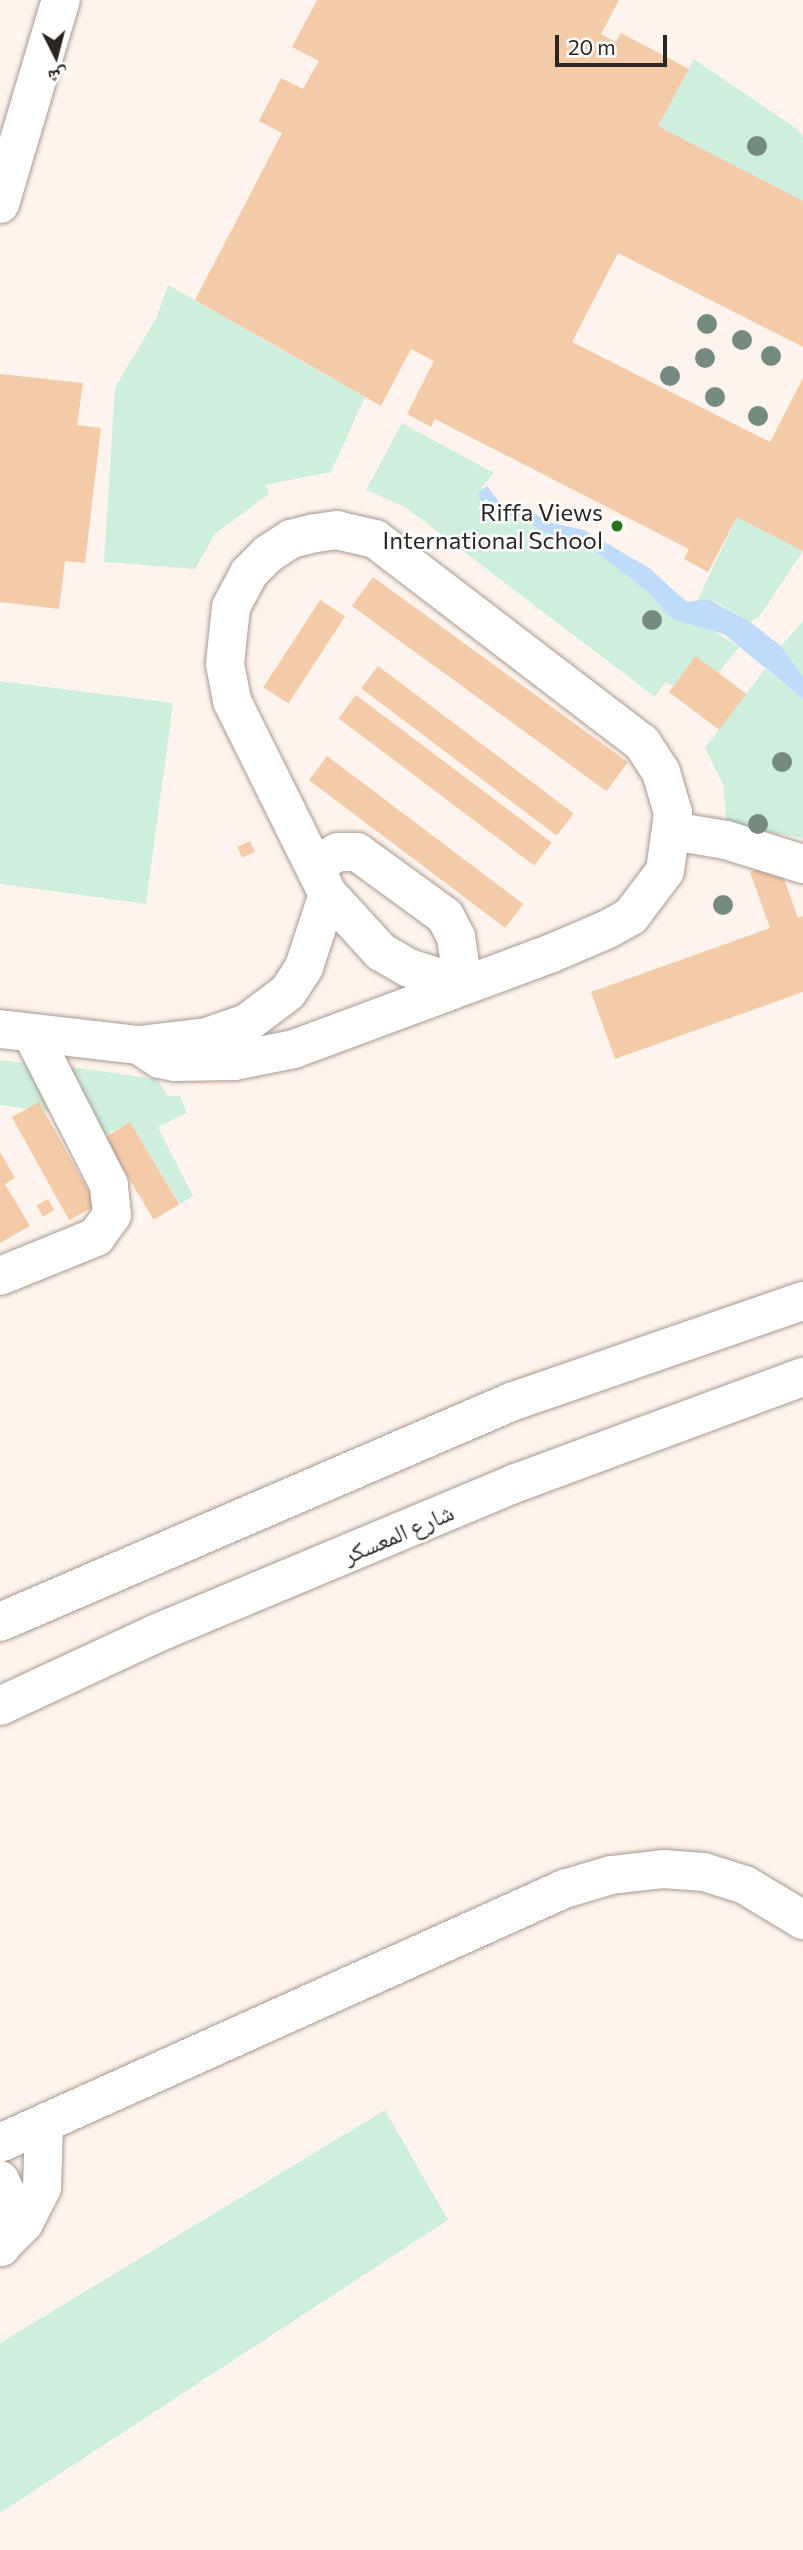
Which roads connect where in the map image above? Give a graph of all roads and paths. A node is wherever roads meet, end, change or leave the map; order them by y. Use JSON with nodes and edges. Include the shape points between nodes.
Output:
{"nodes":[{"id":1,"x":61,"y":0,"type":"edge"},
{"id":2,"x":0,"y":204,"type":"edge"},
{"id":3,"x":672,"y":831,"type":"junction"},
{"id":4,"x":803,"y":864,"type":"edge"},
{"id":5,"x":321,"y":879,"type":"junction"},
{"id":6,"x":463,"y":985,"type":"junction"},
{"id":7,"x":16,"y":1032,"type":"edge"},
{"id":8,"x":138,"y":1045,"type":"junction"},
{"id":9,"x":0,"y":1276,"type":"edge"},
{"id":10,"x":803,"y":1301,"type":"edge"},
{"id":11,"x":803,"y":1377,"type":"edge"},
{"id":12,"x":0,"y":1622,"type":"edge"},
{"id":13,"x":0,"y":1706,"type":"edge"},
{"id":14,"x":803,"y":1920,"type":"edge"},
{"id":15,"x":44,"y":2124,"type":"junction"},
{"id":16,"x":0,"y":2143,"type":"edge"},
{"id":17,"x":0,"y":2180,"type":"edge"},
{"id":18,"x":0,"y":2247,"type":"edge"}],
"edges":[{"from":1,"to":2,"type":"main road"},
{"from":3,"to":4,"type":"main road","via":[[726,840]]},
{"from":3,"to":5,"type":"main road","via":[[668,791],[642,743],[374,540],[337,530],[291,539],[249,573],[231,607],[225,640],[232,701]]},
{"from":3,"to":6,"type":"main road","via":[[664,871],[631,916],[552,953]]},
{"from":5,"to":6,"type":"main road","via":[[381,952],[409,968]]},
{"from":5,"to":6,"type":"main road","via":[[338,852],[357,852],[444,916],[456,937]]},
{"from":5,"to":8,"type":"main road","via":[[304,967],[271,1008],[247,1023],[207,1037]]},
{"from":6,"to":8,"type":"main road","via":[[264,1056],[176,1062],[160,1059]]},
{"from":7,"to":8,"type":"main road"},
{"from":7,"to":9,"type":"main road","via":[[109,1185],[113,1216],[96,1237]]},
{"from":10,"to":12,"type":"main road","via":[[511,1402]]},
{"from":11,"to":13,"type":"main road","name":"شارع المعسكر","via":[[516,1483],[155,1634]]},
{"from":14,"to":15,"type":"main road","via":[[745,1885],[704,1872],[663,1869],[611,1875],[564,1889]]},
{"from":15,"to":16,"type":"main road"},
{"from":15,"to":18,"type":"main road","via":[[43,2188],[24,2223]]},
{"from":17,"to":18,"type":"main road","via":[[9,2199]]}]}
